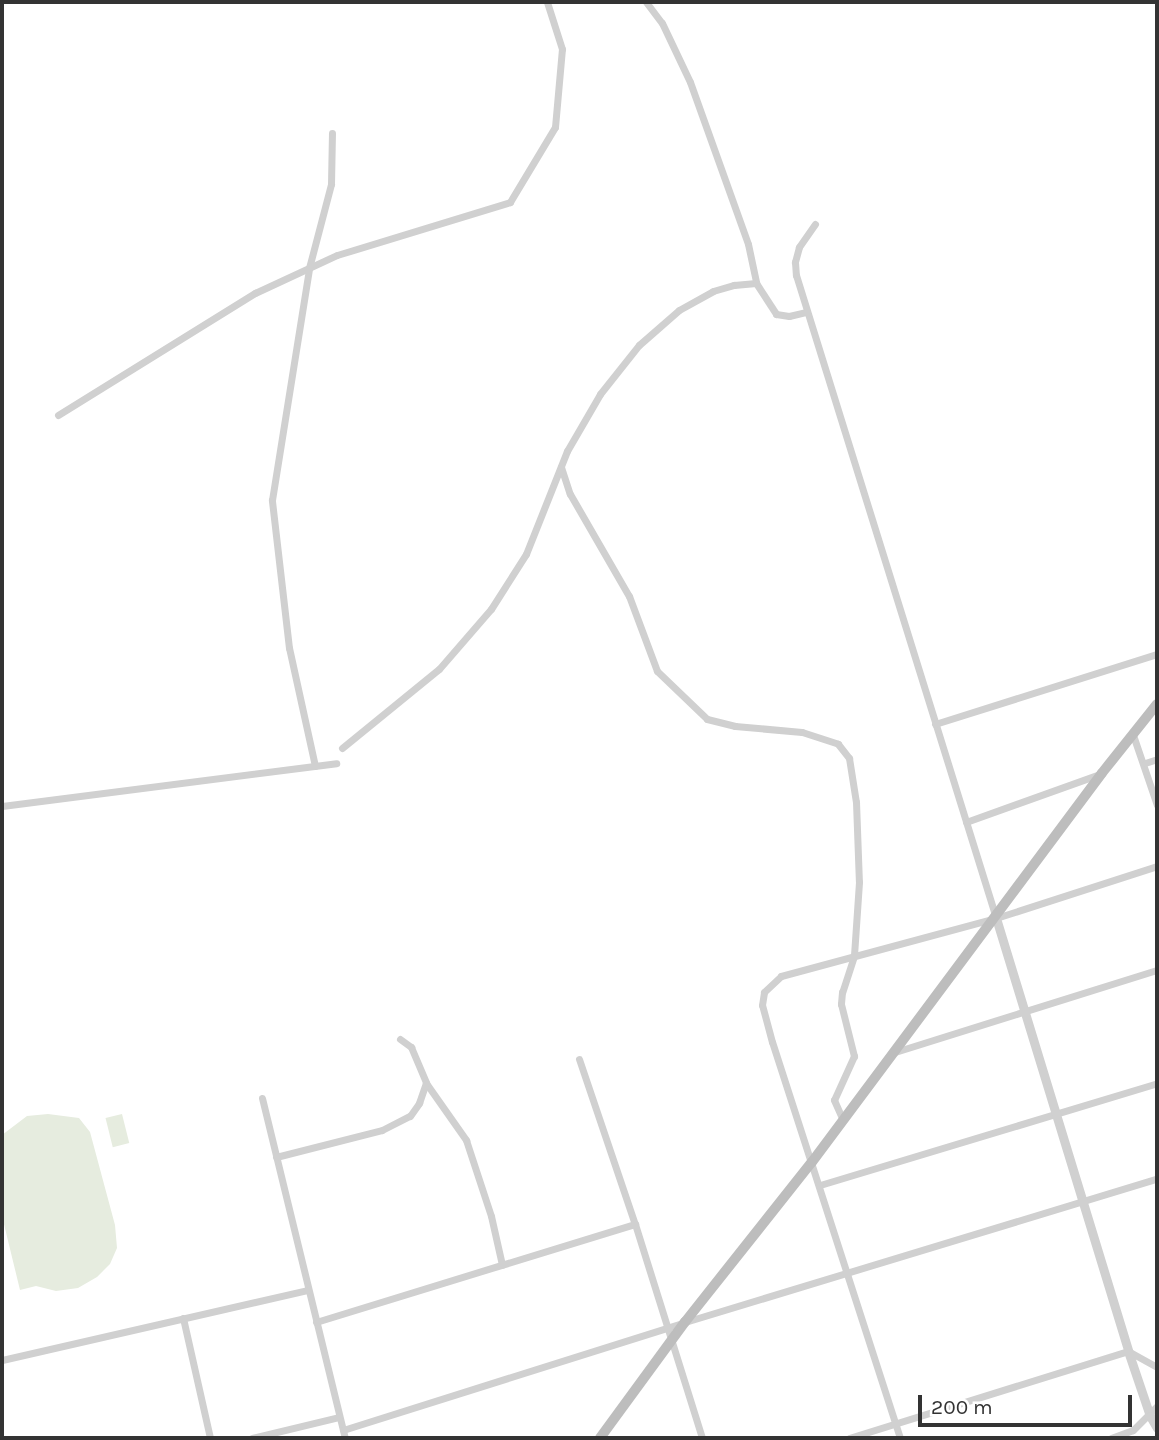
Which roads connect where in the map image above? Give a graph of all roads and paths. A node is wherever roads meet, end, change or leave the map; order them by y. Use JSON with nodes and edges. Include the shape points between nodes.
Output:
{"nodes":[{"id":1,"x":547,"y":2,"type":"edge"},
{"id":2,"x":646,"y":2,"type":"edge"},
{"id":3,"x":332,"y":133,"type":"dead end"},
{"id":4,"x":815,"y":224,"type":"dead end"},
{"id":5,"x":309,"y":268,"type":"junction"},
{"id":6,"x":756,"y":283,"type":"junction"},
{"id":7,"x":807,"y":312,"type":"junction"},
{"id":8,"x":58,"y":415,"type":"dead end"},
{"id":9,"x":561,"y":467,"type":"junction"},
{"id":10,"x":1157,"y":654,"type":"edge"},
{"id":11,"x":1157,"y":704,"type":"edge"},
{"id":12,"x":935,"y":724,"type":"junction"},
{"id":13,"x":1133,"y":735,"type":"junction"},
{"id":14,"x":342,"y":748,"type":"dead end"},
{"id":15,"x":1157,"y":759,"type":"edge"},
{"id":16,"x":1145,"y":762,"type":"junction"},
{"id":17,"x":336,"y":763,"type":"dead end"},
{"id":18,"x":315,"y":766,"type":"junction"},
{"id":19,"x":1102,"y":773,"type":"junction"},
{"id":20,"x":1157,"y":805,"type":"edge"},
{"id":21,"x":2,"y":806,"type":"edge"},
{"id":22,"x":966,"y":822,"type":"junction"},
{"id":23,"x":1157,"y":866,"type":"edge"},
{"id":24,"x":996,"y":918,"type":"junction"},
{"id":25,"x":854,"y":956,"type":"junction"},
{"id":26,"x":1157,"y":970,"type":"edge"},
{"id":27,"x":1025,"y":1012,"type":"junction"},
{"id":28,"x":400,"y":1039,"type":"dead end"},
{"id":29,"x":894,"y":1052,"type":"junction"},
{"id":30,"x":579,"y":1059,"type":"dead end"},
{"id":31,"x":426,"y":1083,"type":"junction"},
{"id":32,"x":1157,"y":1083,"type":"edge"},
{"id":33,"x":262,"y":1098,"type":"dead end"},
{"id":34,"x":1057,"y":1115,"type":"junction"},
{"id":35,"x":843,"y":1120,"type":"junction"},
{"id":36,"x":276,"y":1157,"type":"junction"},
{"id":37,"x":812,"y":1162,"type":"junction"},
{"id":38,"x":1157,"y":1179,"type":"edge"},
{"id":39,"x":820,"y":1185,"type":"junction"},
{"id":40,"x":1083,"y":1203,"type":"junction"},
{"id":41,"x":635,"y":1224,"type":"junction"},
{"id":42,"x":502,"y":1265,"type":"junction"},
{"id":43,"x":848,"y":1273,"type":"junction"},
{"id":44,"x":307,"y":1290,"type":"junction"},
{"id":45,"x":183,"y":1318,"type":"junction"},
{"id":46,"x":316,"y":1322,"type":"junction"},
{"id":47,"x":685,"y":1322,"type":"junction"},
{"id":48,"x":668,"y":1328,"type":"junction"},
{"id":49,"x":671,"y":1340,"type":"junction"},
{"id":50,"x":1128,"y":1351,"type":"junction"},
{"id":51,"x":2,"y":1360,"type":"edge"},
{"id":52,"x":1157,"y":1367,"type":"edge"},
{"id":53,"x":1157,"y":1406,"type":"edge"},
{"id":54,"x":1150,"y":1416,"type":"junction"},
{"id":55,"x":339,"y":1417,"type":"junction"},
{"id":56,"x":895,"y":1423,"type":"junction"},
{"id":57,"x":1157,"y":1428,"type":"edge"},
{"id":58,"x":344,"y":1434,"type":"edge"},
{"id":59,"x":210,"y":1438,"type":"edge"},
{"id":60,"x":252,"y":1438,"type":"edge"},
{"id":61,"x":600,"y":1438,"type":"edge"},
{"id":62,"x":702,"y":1438,"type":"edge"},
{"id":63,"x":849,"y":1438,"type":"edge"},
{"id":64,"x":900,"y":1438,"type":"edge"},
{"id":65,"x":1111,"y":1438,"type":"edge"}],
"edges":[{"from":1,"to":5,"type":"street","via":[[562,49],[555,127],[510,201]]},
{"from":2,"to":6,"type":"street","via":[[662,23],[690,82],[748,244]]},
{"from":3,"to":5,"type":"street","via":[[331,184]]},
{"from":4,"to":7,"type":"street","via":[[795,262]]},
{"from":5,"to":8,"type":"street","via":[[255,293]]},
{"from":5,"to":18,"type":"street","via":[[272,500],[289,648]]},
{"from":6,"to":7,"type":"street","via":[[776,314]]},
{"from":6,"to":9,"type":"street","via":[[713,290],[679,310],[639,345],[600,394]]},
{"from":7,"to":12,"type":"street"},
{"from":9,"to":14,"type":"street","via":[[526,554],[491,609],[439,669]]},
{"from":9,"to":25,"type":"street","via":[[570,494],[629,596],[657,671],[707,719],[802,732],[838,744],[849,758],[859,882]]},
{"from":10,"to":12,"type":"street"},
{"from":11,"to":13,"type":"main road"},
{"from":12,"to":22,"type":"street"},
{"from":13,"to":16,"type":"street"},
{"from":13,"to":19,"type":"main road"},
{"from":15,"to":16,"type":"street"},
{"from":16,"to":20,"type":"street"},
{"from":17,"to":18,"type":"street"},
{"from":18,"to":21,"type":"street"},
{"from":19,"to":22,"type":"street"},
{"from":19,"to":24,"type":"main road"},
{"from":22,"to":24,"type":"street"},
{"from":23,"to":24,"type":"street"},
{"from":24,"to":25,"type":"street"},
{"from":24,"to":27,"type":"street"},
{"from":24,"to":29,"type":"main road"},
{"from":25,"to":35,"type":"street","via":[[841,1004],[854,1056],[834,1100]]},
{"from":25,"to":37,"type":"street","via":[[781,976],[764,992],[762,1005],[772,1042]]},
{"from":26,"to":27,"type":"street"},
{"from":27,"to":29,"type":"street"},
{"from":27,"to":34,"type":"street"},
{"from":28,"to":31,"type":"street","via":[[411,1047]]},
{"from":29,"to":35,"type":"main road"},
{"from":30,"to":41,"type":"street"},
{"from":31,"to":36,"type":"street","via":[[410,1116],[382,1130]]},
{"from":31,"to":42,"type":"street","via":[[466,1140]]},
{"from":32,"to":34,"type":"street"},
{"from":33,"to":36,"type":"street"},
{"from":34,"to":39,"type":"street"},
{"from":34,"to":40,"type":"street"},
{"from":35,"to":37,"type":"main road"},
{"from":36,"to":44,"type":"street"},
{"from":37,"to":39,"type":"street"},
{"from":37,"to":47,"type":"main road"},
{"from":38,"to":40,"type":"street"},
{"from":39,"to":43,"type":"street"},
{"from":40,"to":43,"type":"street"},
{"from":40,"to":50,"type":"street"},
{"from":41,"to":42,"type":"street"},
{"from":41,"to":48,"type":"street"},
{"from":42,"to":46,"type":"street"},
{"from":43,"to":47,"type":"street"},
{"from":43,"to":56,"type":"street"},
{"from":44,"to":45,"type":"street"},
{"from":44,"to":46,"type":"street"},
{"from":45,"to":51,"type":"street"},
{"from":45,"to":59,"type":"street"},
{"from":46,"to":55,"type":"street"},
{"from":47,"to":48,"type":"street"},
{"from":47,"to":49,"type":"main road"},
{"from":48,"to":49,"type":"street"},
{"from":48,"to":58,"type":"street"},
{"from":49,"to":61,"type":"main road"},
{"from":49,"to":62,"type":"street"},
{"from":50,"to":52,"type":"street"},
{"from":50,"to":54,"type":"street"},
{"from":50,"to":56,"type":"street"},
{"from":53,"to":54,"type":"street"},
{"from":54,"to":57,"type":"street"},
{"from":54,"to":65,"type":"street","via":[[1133,1430]]},
{"from":55,"to":58,"type":"street"},
{"from":55,"to":60,"type":"street"},
{"from":56,"to":63,"type":"street"},
{"from":56,"to":64,"type":"street"}]}
